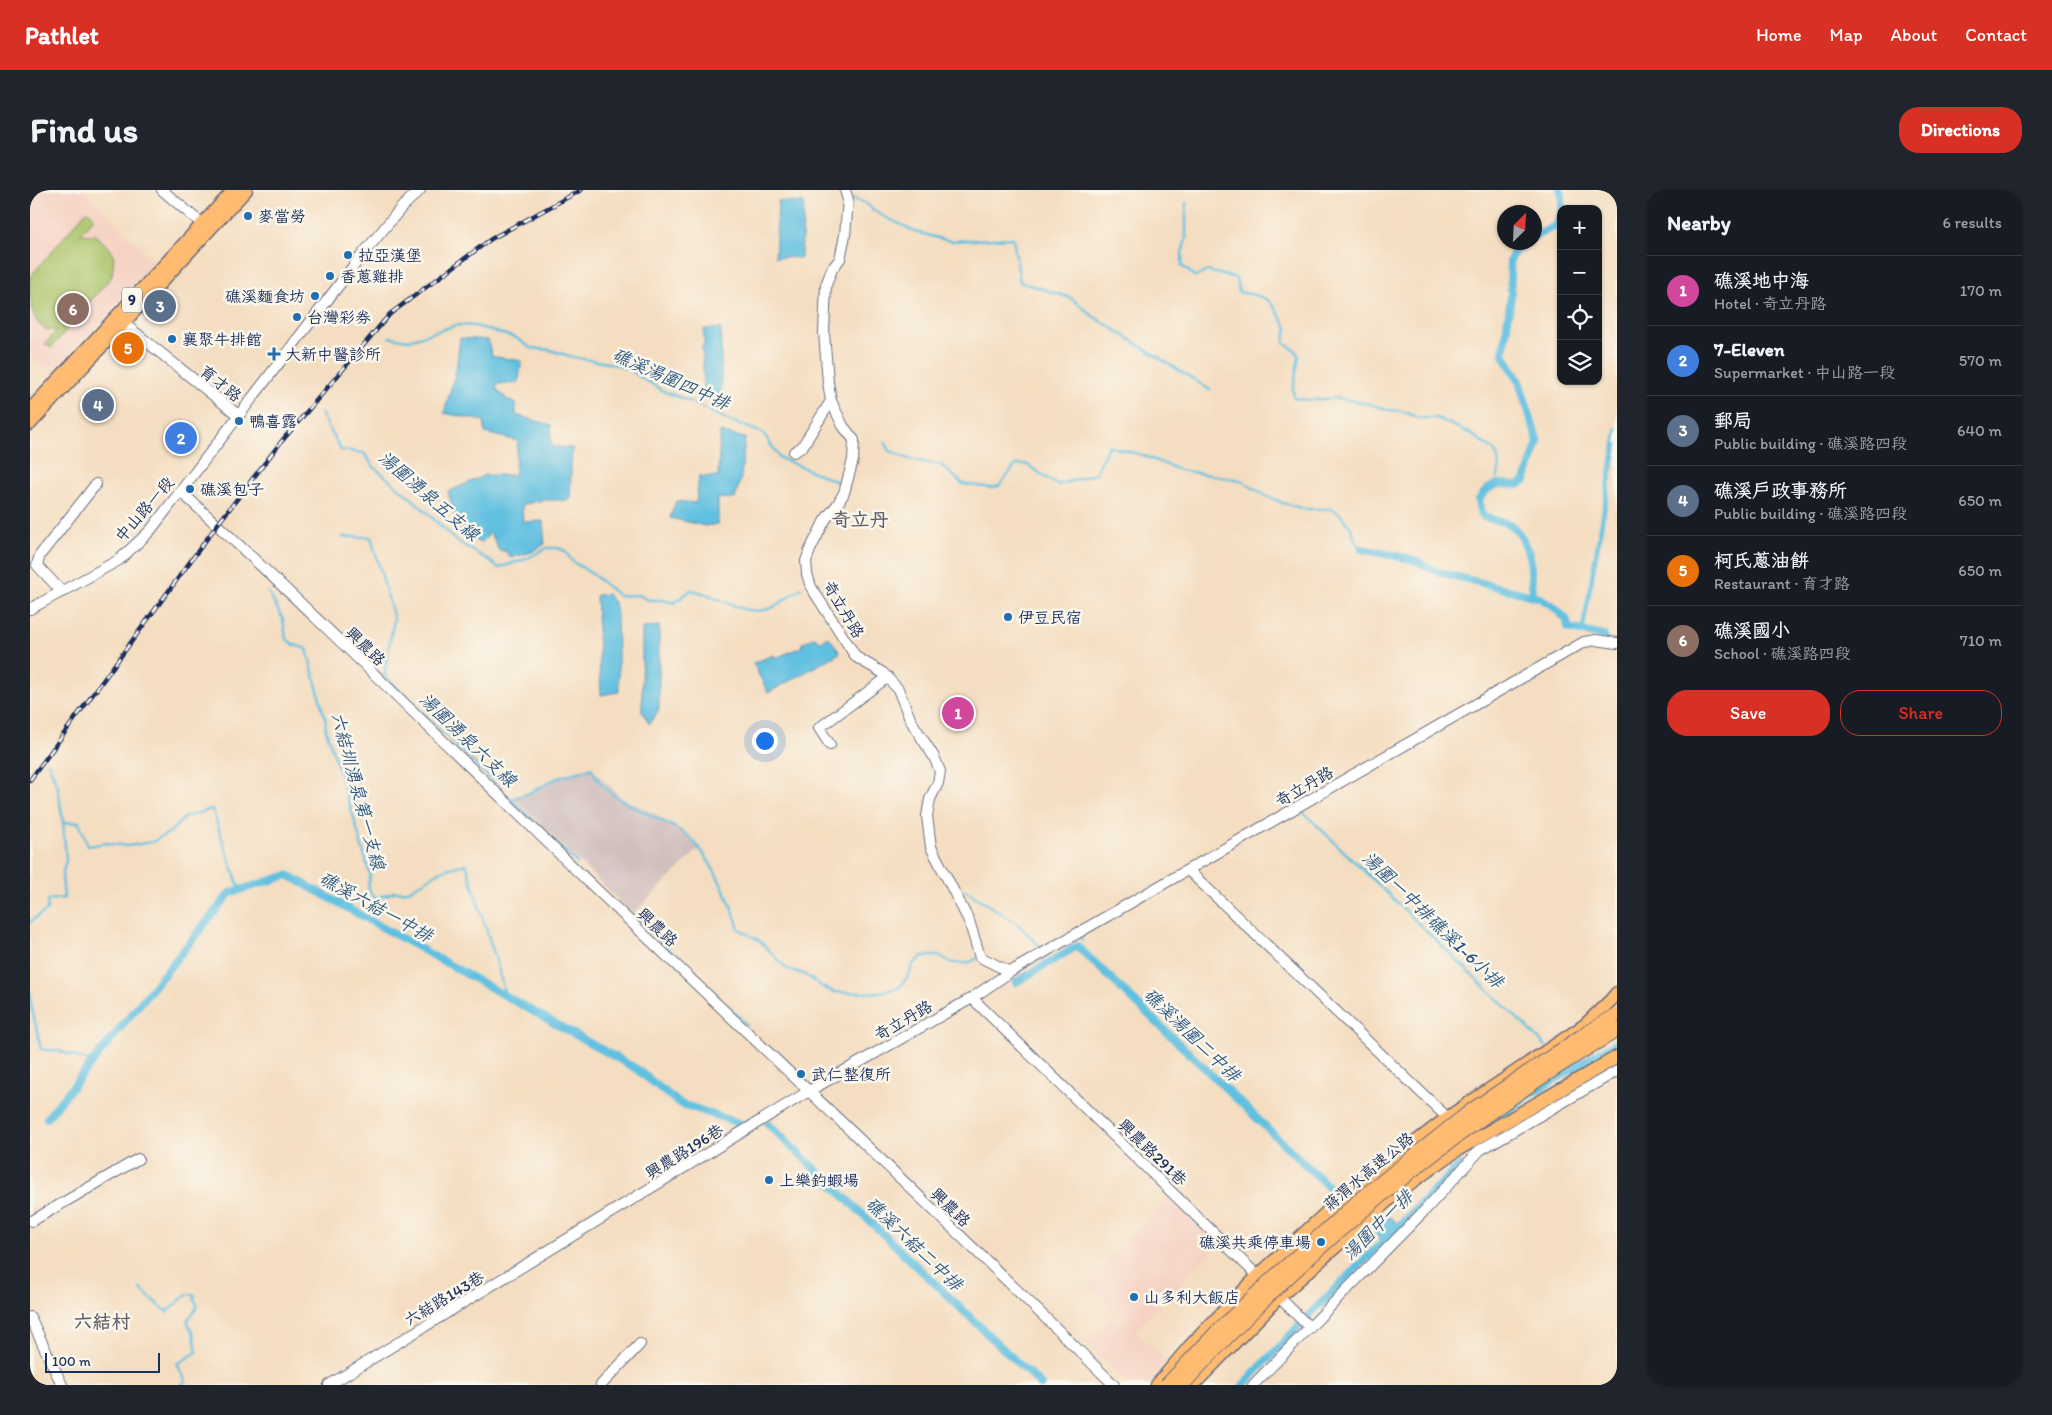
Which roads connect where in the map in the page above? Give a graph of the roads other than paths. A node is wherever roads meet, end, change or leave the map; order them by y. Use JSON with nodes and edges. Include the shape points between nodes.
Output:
{"nodes":[{"id":1,"x":162,"y":190,"type":"edge"},
{"id":2,"x":234,"y":190,"type":"edge"},
{"id":3,"x":246,"y":190,"type":"edge"},
{"id":4,"x":420,"y":190,"type":"edge"},
{"id":5,"x":846,"y":190,"type":"edge"},
{"id":6,"x":206,"y":228,"type":"junction"},
{"id":7,"x":120,"y":320,"type":"junction"},
{"id":8,"x":831,"y":400,"type":"junction"},
{"id":9,"x":30,"y":410,"type":"edge"},
{"id":10,"x":238,"y":415,"type":"junction"},
{"id":11,"x":30,"y":424,"type":"edge"},
{"id":12,"x":794,"y":452,"type":"dead end"},
{"id":13,"x":96,"y":484,"type":"dead end"},
{"id":14,"x":180,"y":491,"type":"junction"},
{"id":15,"x":62,"y":592,"type":"junction"},
{"id":16,"x":30,"y":608,"type":"edge"},
{"id":17,"x":1617,"y":643,"type":"edge"},
{"id":18,"x":888,"y":676,"type":"junction"},
{"id":19,"x":830,"y":746,"type":"dead end"},
{"id":20,"x":1189,"y":870,"type":"junction"},
{"id":21,"x":1010,"y":972,"type":"junction"},
{"id":22,"x":1617,"y":993,"type":"edge"},
{"id":23,"x":972,"y":998,"type":"junction"},
{"id":24,"x":1617,"y":1015,"type":"edge"},
{"id":25,"x":1617,"y":1030,"type":"edge"},
{"id":26,"x":1617,"y":1057,"type":"edge"},
{"id":27,"x":1617,"y":1071,"type":"edge"},
{"id":28,"x":809,"y":1091,"type":"junction"},
{"id":29,"x":1447,"y":1118,"type":"junction"},
{"id":30,"x":1476,"y":1146,"type":"junction"},
{"id":31,"x":138,"y":1159,"type":"dead end"},
{"id":32,"x":32,"y":1221,"type":"dead end"},
{"id":33,"x":574,"y":1236,"type":"joint"},
{"id":34,"x":1258,"y":1276,"type":"junction"},
{"id":35,"x":1279,"y":1297,"type":"junction"},
{"id":36,"x":30,"y":1317,"type":"edge"},
{"id":37,"x":1310,"y":1328,"type":"junction"},
{"id":38,"x":640,"y":1344,"type":"dead end"},
{"id":39,"x":1190,"y":1346,"type":"junction"},
{"id":40,"x":1212,"y":1366,"type":"junction"},
{"id":41,"x":62,"y":1385,"type":"edge"},
{"id":42,"x":329,"y":1385,"type":"edge"},
{"id":43,"x":601,"y":1385,"type":"edge"},
{"id":44,"x":1114,"y":1385,"type":"edge"},
{"id":45,"x":1157,"y":1385,"type":"edge"},
{"id":46,"x":1167,"y":1385,"type":"edge"},
{"id":47,"x":1182,"y":1385,"type":"edge"},
{"id":48,"x":1194,"y":1385,"type":"edge"},
{"id":49,"x":1253,"y":1385,"type":"edge"}],
"edges":[{"from":1,"to":6,"type":"street"},
{"from":2,"to":6,"type":"main road","number":"9"},
{"from":3,"to":6,"type":"main road","number":"9"},
{"from":4,"to":10,"type":"street","name":"中山路一段","via":[[402,207]]},
{"from":5,"to":8,"type":"street","name":"奇立丹路","via":[[848,200],[840,259],[826,285],[824,333]]},
{"from":6,"to":7,"type":"main road","number":"9"},
{"from":7,"to":9,"type":"main road","number":"9"},
{"from":7,"to":10,"type":"street","name":"育才路"},
{"from":7,"to":11,"type":"main road","number":"9"},
{"from":8,"to":12,"type":"street","via":[[802,447]]},
{"from":8,"to":18,"type":"street","name":"奇立丹路","via":[[843,426],[854,440],[853,460],[844,493],[810,550],[806,561],[807,574],[811,587],[856,658]]},
{"from":10,"to":14,"type":"street","name":"中山路一段"},
{"from":13,"to":15,"type":"street","via":[[40,555],[37,565]]},
{"from":14,"to":15,"type":"street","name":"中山路一段","via":[[150,531],[119,560]]},
{"from":14,"to":28,"type":"street","name":"興農路","via":[[247,551]]},
{"from":15,"to":16,"type":"street","name":"中山路一段"},
{"from":17,"to":20,"type":"street","name":"奇立丹路","via":[[1584,642]]},
{"from":18,"to":19,"type":"street","via":[[818,728]]},
{"from":18,"to":21,"type":"street","name":"奇立丹路","via":[[898,689],[911,721],[940,771],[927,816],[931,847],[969,921],[980,957]]},
{"from":20,"to":21,"type":"street","name":"奇立丹路"},
{"from":20,"to":29,"type":"street"},
{"from":21,"to":23,"type":"street","name":"奇立丹路"},
{"from":22,"to":29,"type":"main road","via":[[1585,1025]]},
{"from":23,"to":28,"type":"street","name":"奇立丹路"},
{"from":23,"to":34,"type":"street","name":"興農路291巷"},
{"from":24,"to":46,"type":"highway","name":"蔣渭水高速公路","bridge":true,"via":[[1470,1111],[1362,1198],[1233,1316]]},
{"from":25,"to":47,"type":"highway","name":"蔣渭水高速公路","bridge":true,"via":[[1477,1121],[1431,1156],[1274,1291]]},
{"from":26,"to":30,"type":"main road"},
{"from":27,"to":30,"type":"street"},
{"from":28,"to":33,"type":"street","name":"興農路196巷"},
{"from":28,"to":44,"type":"street","name":"興農路"},
{"from":29,"to":30,"type":"street"},
{"from":29,"to":34,"type":"main road","via":[[1338,1202]]},
{"from":30,"to":35,"type":"main road","via":[[1458,1150],[1395,1194]]},
{"from":30,"to":37,"type":"street"},
{"from":31,"to":32,"type":"street"},
{"from":33,"to":42,"type":"street","name":"六結路143巷"},
{"from":34,"to":35,"type":"street","name":"興農路291巷"},
{"from":34,"to":39,"type":"main road"},
{"from":35,"to":37,"type":"street","name":"興農路291巷"},
{"from":35,"to":40,"type":"main road"},
{"from":36,"to":41,"type":"street"},
{"from":37,"to":49,"type":"street"},
{"from":38,"to":43,"type":"street"},
{"from":39,"to":40,"type":"main road","via":[[1207,1343],[1213,1346]]},
{"from":39,"to":45,"type":"main road"},
{"from":40,"to":48,"type":"main road"}]}
